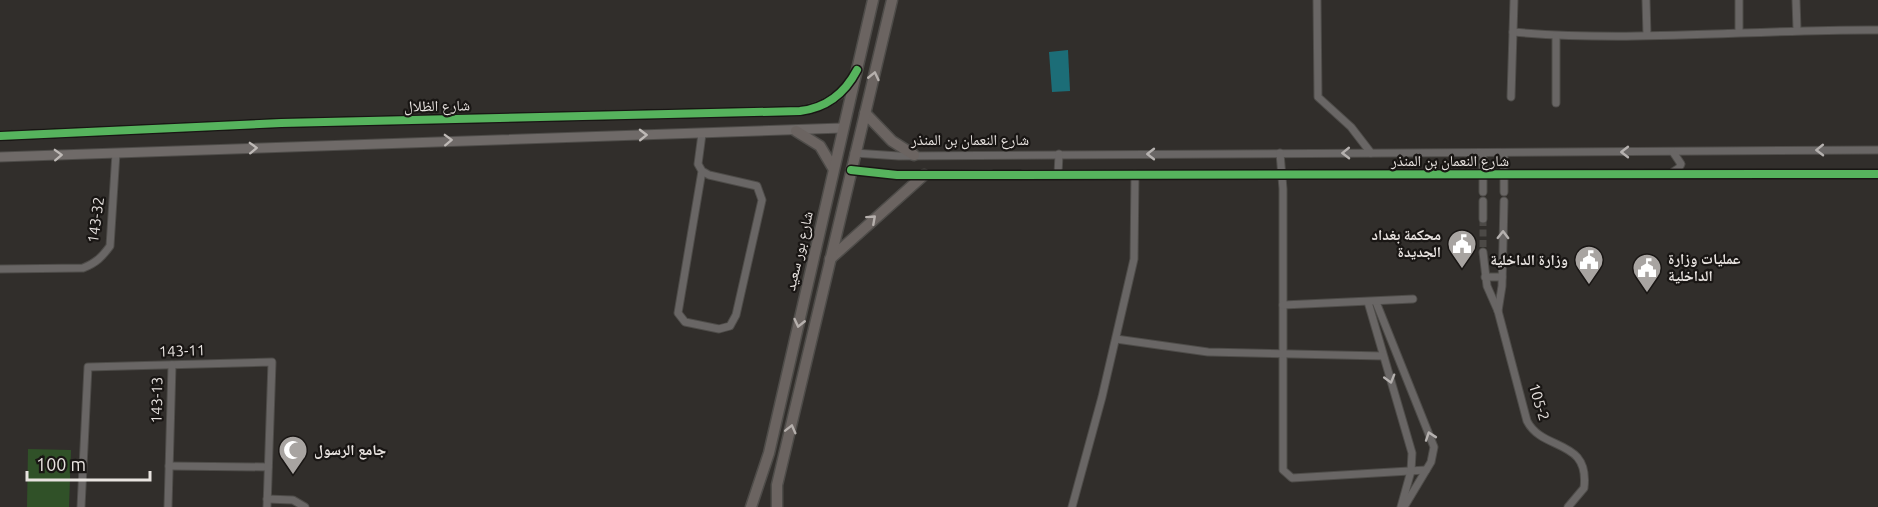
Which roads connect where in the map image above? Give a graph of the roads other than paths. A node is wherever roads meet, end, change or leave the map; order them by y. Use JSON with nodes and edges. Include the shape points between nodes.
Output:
{"nodes":[{"id":1,"x":873,"y":0,"type":"edge"},
{"id":2,"x":892,"y":0,"type":"edge"},
{"id":3,"x":1317,"y":0,"type":"edge"},
{"id":4,"x":1514,"y":0,"type":"edge"},
{"id":5,"x":1646,"y":0,"type":"edge"},
{"id":6,"x":1739,"y":0,"type":"edge"},
{"id":7,"x":1797,"y":0,"type":"edge"},
{"id":8,"x":1797,"y":29,"type":"junction"},
{"id":9,"x":1878,"y":30,"type":"edge"},
{"id":10,"x":1513,"y":32,"type":"junction"},
{"id":11,"x":1739,"y":32,"type":"junction"},
{"id":12,"x":1647,"y":35,"type":"junction"},
{"id":13,"x":1556,"y":36,"type":"junction"},
{"id":14,"x":857,"y":70,"type":"junction"},
{"id":15,"x":1511,"y":97,"type":"dead end"},
{"id":16,"x":1556,"y":103,"type":"dead end"},
{"id":17,"x":865,"y":112,"type":"junction"},
{"id":18,"x":690,"y":113,"type":"junction"},
{"id":19,"x":484,"y":119,"type":"junction"},
{"id":20,"x":407,"y":121,"type":"junction"},
{"id":21,"x":842,"y":129,"type":"junction"},
{"id":22,"x":140,"y":131,"type":"junction"},
{"id":23,"x":796,"y":132,"type":"junction"},
{"id":24,"x":691,"y":134,"type":"junction"},
{"id":25,"x":702,"y":134,"type":"junction"},
{"id":26,"x":0,"y":136,"type":"edge"},
{"id":27,"x":485,"y":139,"type":"junction"},
{"id":28,"x":407,"y":142,"type":"junction"},
{"id":29,"x":1878,"y":150,"type":"edge"},
{"id":30,"x":141,"y":152,"type":"junction"},
{"id":31,"x":1673,"y":152,"type":"junction"},
{"id":32,"x":116,"y":153,"type":"junction"},
{"id":33,"x":854,"y":153,"type":"junction"},
{"id":34,"x":1280,"y":153,"type":"junction"},
{"id":35,"x":1371,"y":153,"type":"junction"},
{"id":36,"x":1483,"y":153,"type":"junction"},
{"id":37,"x":1504,"y":153,"type":"junction"},
{"id":38,"x":1059,"y":154,"type":"junction"},
{"id":39,"x":914,"y":155,"type":"junction"},
{"id":40,"x":0,"y":157,"type":"edge"},
{"id":41,"x":833,"y":168,"type":"junction"},
{"id":42,"x":851,"y":170,"type":"junction"},
{"id":43,"x":702,"y":171,"type":"junction"},
{"id":44,"x":1670,"y":173,"type":"junction"},
{"id":45,"x":991,"y":174,"type":"tunnel mouth"},
{"id":46,"x":1023,"y":174,"type":"tunnel mouth"},
{"id":47,"x":1058,"y":174,"type":"junction"},
{"id":48,"x":1135,"y":174,"type":"junction"},
{"id":49,"x":1281,"y":174,"type":"junction"},
{"id":50,"x":1878,"y":174,"type":"edge"},
{"id":51,"x":924,"y":175,"type":"junction"},
{"id":52,"x":1483,"y":175,"type":"junction"},
{"id":53,"x":1504,"y":175,"type":"junction"},
{"id":54,"x":1483,"y":192,"type":"dead end"},
{"id":55,"x":1504,"y":192,"type":"dead end"},
{"id":56,"x":1483,"y":201,"type":"dead end"},
{"id":57,"x":1504,"y":201,"type":"dead end"},
{"id":58,"x":1483,"y":219,"type":"tunnel mouth"},
{"id":59,"x":1483,"y":252,"type":"tunnel mouth"},
{"id":60,"x":830,"y":259,"type":"junction"},
{"id":61,"x":0,"y":269,"type":"edge"},
{"id":62,"x":1485,"y":277,"type":"junction"},
{"id":63,"x":1502,"y":277,"type":"junction"},
{"id":64,"x":1413,"y":299,"type":"dead end"},
{"id":65,"x":1372,"y":302,"type":"junction"},
{"id":66,"x":1283,"y":305,"type":"junction"},
{"id":67,"x":1498,"y":311,"type":"junction"},
{"id":68,"x":1116,"y":339,"type":"junction"},
{"id":69,"x":1283,"y":353,"type":"junction"},
{"id":70,"x":1383,"y":356,"type":"junction"},
{"id":71,"x":172,"y":365,"type":"junction"},
{"id":72,"x":169,"y":466,"type":"junction"},
{"id":73,"x":268,"y":467,"type":"junction"},
{"id":74,"x":1426,"y":470,"type":"junction"},
{"id":75,"x":1411,"y":471,"type":"junction"},
{"id":76,"x":763,"y":476,"type":"junction"},
{"id":77,"x":777,"y":485,"type":"junction"},
{"id":78,"x":267,"y":503,"type":"edge"},
{"id":79,"x":81,"y":507,"type":"edge"},
{"id":80,"x":168,"y":507,"type":"edge"},
{"id":81,"x":305,"y":507,"type":"edge"},
{"id":82,"x":751,"y":507,"type":"edge"},
{"id":83,"x":758,"y":507,"type":"edge"},
{"id":84,"x":771,"y":507,"type":"edge"},
{"id":85,"x":777,"y":507,"type":"edge"},
{"id":86,"x":1072,"y":507,"type":"edge"},
{"id":87,"x":1403,"y":507,"type":"edge"},
{"id":88,"x":1568,"y":507,"type":"edge"}],
"edges":[{"from":1,"to":14,"type":"main road","name":"شارع بور سعيد"},
{"from":17,"to":2,"type":"main road","one_way":true},
{"from":3,"to":35,"type":"street","via":[[1318,97]]},
{"from":4,"to":10,"type":"street"},
{"from":5,"to":12,"type":"street"},
{"from":6,"to":11,"type":"street"},
{"from":7,"to":8,"type":"street"},
{"from":8,"to":9,"type":"street"},
{"from":8,"to":11,"type":"street"},
{"from":10,"to":13,"type":"street"},
{"from":10,"to":15,"type":"street"},
{"from":11,"to":12,"type":"street"},
{"from":12,"to":13,"type":"street"},
{"from":13,"to":16,"type":"street"},
{"from":14,"to":18,"type":"street","name":"شارع الظلال","via":[[844,90],[817,108]]},
{"from":14,"to":21,"type":"main road","name":"شارع بور سعيد"},
{"from":17,"to":33,"type":"main road"},
{"from":17,"to":39,"type":"main road","via":[[892,141]]},
{"from":18,"to":19,"type":"street","name":"شارع الظلال"},
{"from":18,"to":24,"type":"street"},
{"from":19,"to":20,"type":"street","name":"شارع الظلال"},
{"from":19,"to":27,"type":"street"},
{"from":20,"to":22,"type":"street","name":"شارع الظلال"},
{"from":20,"to":28,"type":"street"},
{"from":21,"to":23,"type":"street"},
{"from":21,"to":41,"type":"main road","name":"شارع بور سعيد"},
{"from":22,"to":26,"type":"street","name":"شارع الظلال"},
{"from":22,"to":30,"type":"street"},
{"from":23,"to":25,"type":"street"},
{"from":23,"to":41,"type":"main road","via":[[820,146]]},
{"from":24,"to":25,"type":"street"},
{"from":27,"to":24,"type":"street","one_way":true},
{"from":25,"to":43,"type":"street","via":[[698,164]]},
{"from":28,"to":27,"type":"street","one_way":true},
{"from":30,"to":28,"type":"street","one_way":true},
{"from":29,"to":31,"type":"street","name":"شارع النعمان بن المنذر","one_way":true},
{"from":30,"to":32,"type":"street"},
{"from":31,"to":37,"type":"street","name":"شارع النعمان بن المنذر","one_way":true},
{"from":31,"to":44,"type":"street","via":[[1681,164]]},
{"from":40,"to":32,"type":"street","one_way":true},
{"from":32,"to":61,"type":"street","name":"143-32","via":[[110,246],[103,256],[83,268]]},
{"from":33,"to":39,"type":"street","name":"شارع النعمان بن المنذر"},
{"from":33,"to":42,"type":"main road"},
{"from":35,"to":34,"type":"street","name":"شارع النعمان بن المنذر","one_way":true},
{"from":34,"to":38,"type":"street","name":"شارع النعمان بن المنذر","one_way":true},
{"from":34,"to":49,"type":"street"},
{"from":35,"to":36,"type":"street","name":"شارع النعمان بن المنذر"},
{"from":36,"to":37,"type":"street","name":"شارع النعمان بن المنذر"},
{"from":36,"to":52,"type":"street"},
{"from":37,"to":53,"type":"street"},
{"from":38,"to":39,"type":"street","name":"شارع النعمان بن المنذر"},
{"from":38,"to":47,"type":"street"},
{"from":41,"to":76,"type":"main road","name":"شارع بور سعيد","one_way":true},
{"from":42,"to":51,"type":"street"},
{"from":42,"to":60,"type":"main road"},
{"from":43,"to":43,"type":"street","via":[[678,313],[685,322],[719,329],[729,326],[736,315],[762,200],[758,186]]},
{"from":44,"to":50,"type":"street","name":"شارع النعمان بن المنذر"},
{"from":44,"to":53,"type":"street","name":"شارع النعمان بن المنذر"},
{"from":45,"to":51,"type":"street"},
{"from":46,"to":47,"type":"street","name":"شارع النعمان بن المنذر"},
{"from":47,"to":48,"type":"street","name":"شارع النعمان بن المنذر"},
{"from":48,"to":49,"type":"street","name":"شارع النعمان بن المنذر"},
{"from":48,"to":68,"type":"street","via":[[1135,250]]},
{"from":49,"to":52,"type":"street","name":"شارع النعمان بن المنذر"},
{"from":49,"to":66,"type":"street"},
{"from":60,"to":51,"type":"main road","one_way":true},
{"from":52,"to":53,"type":"street","name":"شارع النعمان بن المنذر"},
{"from":52,"to":54,"type":"street"},
{"from":53,"to":55,"type":"street"},
{"from":56,"to":58,"type":"street"},
{"from":63,"to":57,"type":"street","name":"105-2","one_way":true},
{"from":59,"to":62,"type":"street","name":"105-2"},
{"from":77,"to":60,"type":"main road","one_way":true},
{"from":62,"to":63,"type":"street"},
{"from":62,"to":67,"type":"street","name":"105-2"},
{"from":63,"to":67,"type":"street","name":"105-2"},
{"from":64,"to":65,"type":"street"},
{"from":65,"to":66,"type":"street"},
{"from":65,"to":70,"type":"street"},
{"from":74,"to":65,"type":"street","one_way":true,"via":[[1433,457],[1433,442]]},
{"from":66,"to":69,"type":"street"},
{"from":67,"to":88,"type":"street","name":"105-2","via":[[1530,426],[1538,435],[1573,452],[1581,464],[1584,488]]},
{"from":68,"to":69,"type":"street","via":[[1195,351]]},
{"from":68,"to":86,"type":"street"},
{"from":69,"to":70,"type":"street"},
{"from":69,"to":75,"type":"street","via":[[1282,467],[1287,475],[1296,478]]},
{"from":70,"to":75,"type":"street","one_way":true,"via":[[1411,447]]},
{"from":71,"to":72,"type":"street","name":"143-13"},
{"from":71,"to":73,"type":"street","name":"143-11","via":[[272,362]]},
{"from":71,"to":79,"type":"street","name":"143-11","via":[[88,368]]},
{"from":72,"to":73,"type":"street"},
{"from":72,"to":80,"type":"street","name":"143-13"},
{"from":73,"to":78,"type":"street","name":"143-11"},
{"from":74,"to":75,"type":"street"},
{"from":74,"to":87,"type":"street"},
{"from":75,"to":87,"type":"street"},
{"from":76,"to":82,"type":"main road","name":"شارع بور سعيد"},
{"from":76,"to":83,"type":"main road"},
{"from":77,"to":84,"type":"main road"},
{"from":77,"to":85,"type":"main road"},
{"from":78,"to":81,"type":"street","via":[[292,500]]}]}
